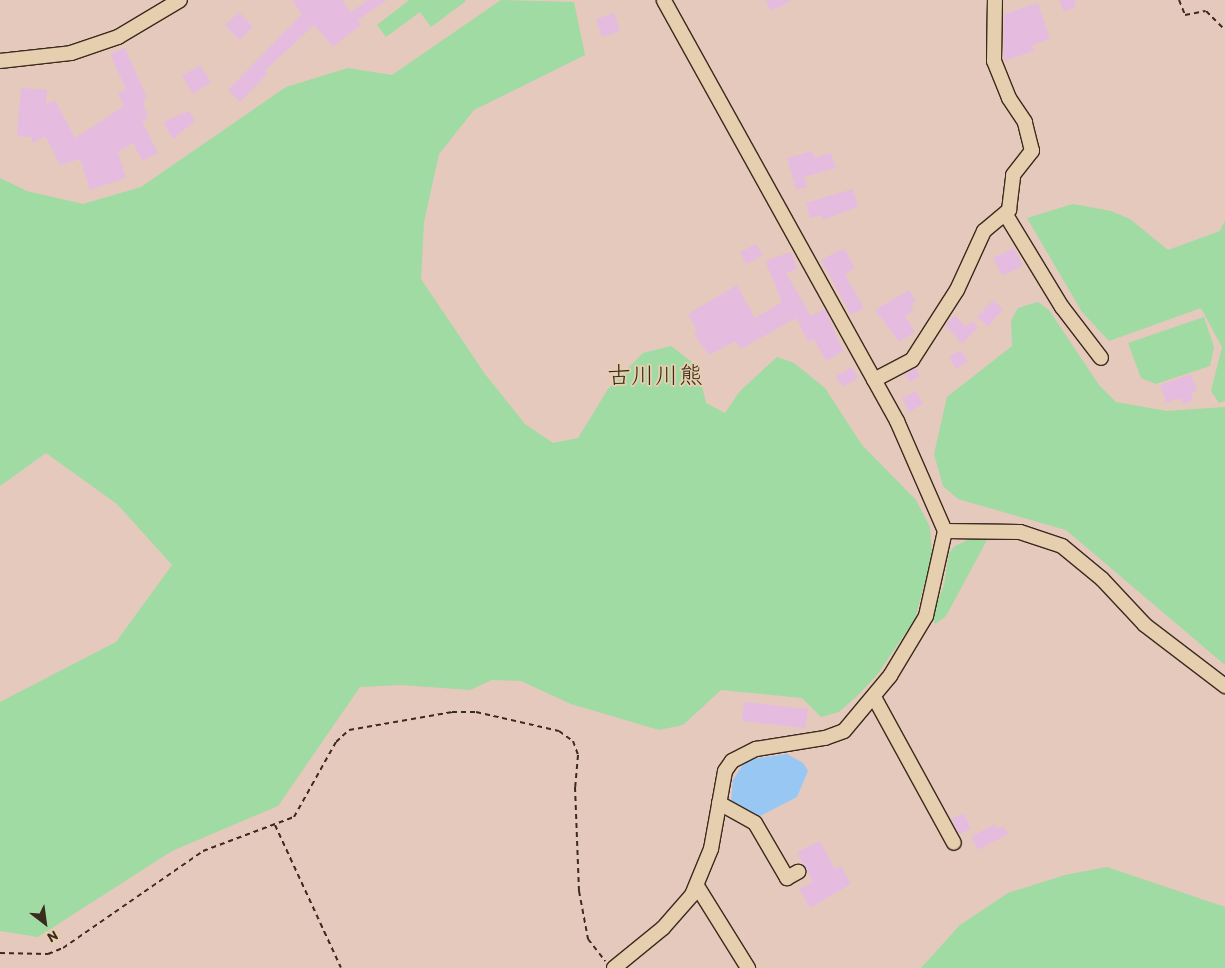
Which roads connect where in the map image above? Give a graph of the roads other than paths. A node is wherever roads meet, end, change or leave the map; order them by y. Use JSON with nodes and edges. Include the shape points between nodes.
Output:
{"nodes":[{"id":1,"x":180,"y":0,"type":"edge"},
{"id":2,"x":664,"y":0,"type":"edge"},
{"id":3,"x":996,"y":0,"type":"edge"},
{"id":4,"x":0,"y":61,"type":"edge"},
{"id":5,"x":1006,"y":215,"type":"junction"},
{"id":6,"x":1101,"y":358,"type":"dead end"},
{"id":7,"x":874,"y":380,"type":"junction"},
{"id":8,"x":945,"y":531,"type":"junction"},
{"id":9,"x":1225,"y":686,"type":"edge"},
{"id":10,"x":874,"y":697,"type":"junction"},
{"id":11,"x":719,"y":804,"type":"junction"},
{"id":12,"x":954,"y":843,"type":"dead end"},
{"id":13,"x":798,"y":872,"type":"dead end"},
{"id":14,"x":696,"y":886,"type":"junction"},
{"id":15,"x":613,"y":968,"type":"edge"},
{"id":16,"x":748,"y":968,"type":"edge"}],
"edges":[{"from":1,"to":4,"type":"street","via":[[118,37],[71,53]]},
{"from":2,"to":7,"type":"street"},
{"from":3,"to":5,"type":"street","via":[[994,61],[1009,98],[1025,122],[1032,151],[1013,175]]},
{"from":5,"to":6,"type":"street","via":[[1062,307]]},
{"from":5,"to":7,"type":"street","via":[[984,230],[957,290],[912,360]]},
{"from":7,"to":8,"type":"street"},
{"from":8,"to":9,"type":"street","via":[[1020,532],[1062,546],[1102,579],[1145,625]]},
{"from":8,"to":10,"type":"street","via":[[926,616],[918,635]]},
{"from":10,"to":11,"type":"street","via":[[851,726],[836,735],[743,753],[725,771]]},
{"from":10,"to":12,"type":"street"},
{"from":11,"to":13,"type":"street","via":[[755,823],[787,878]]},
{"from":11,"to":14,"type":"street","via":[[711,849]]},
{"from":14,"to":15,"type":"street","via":[[663,928]]},
{"from":14,"to":16,"type":"street"}]}
